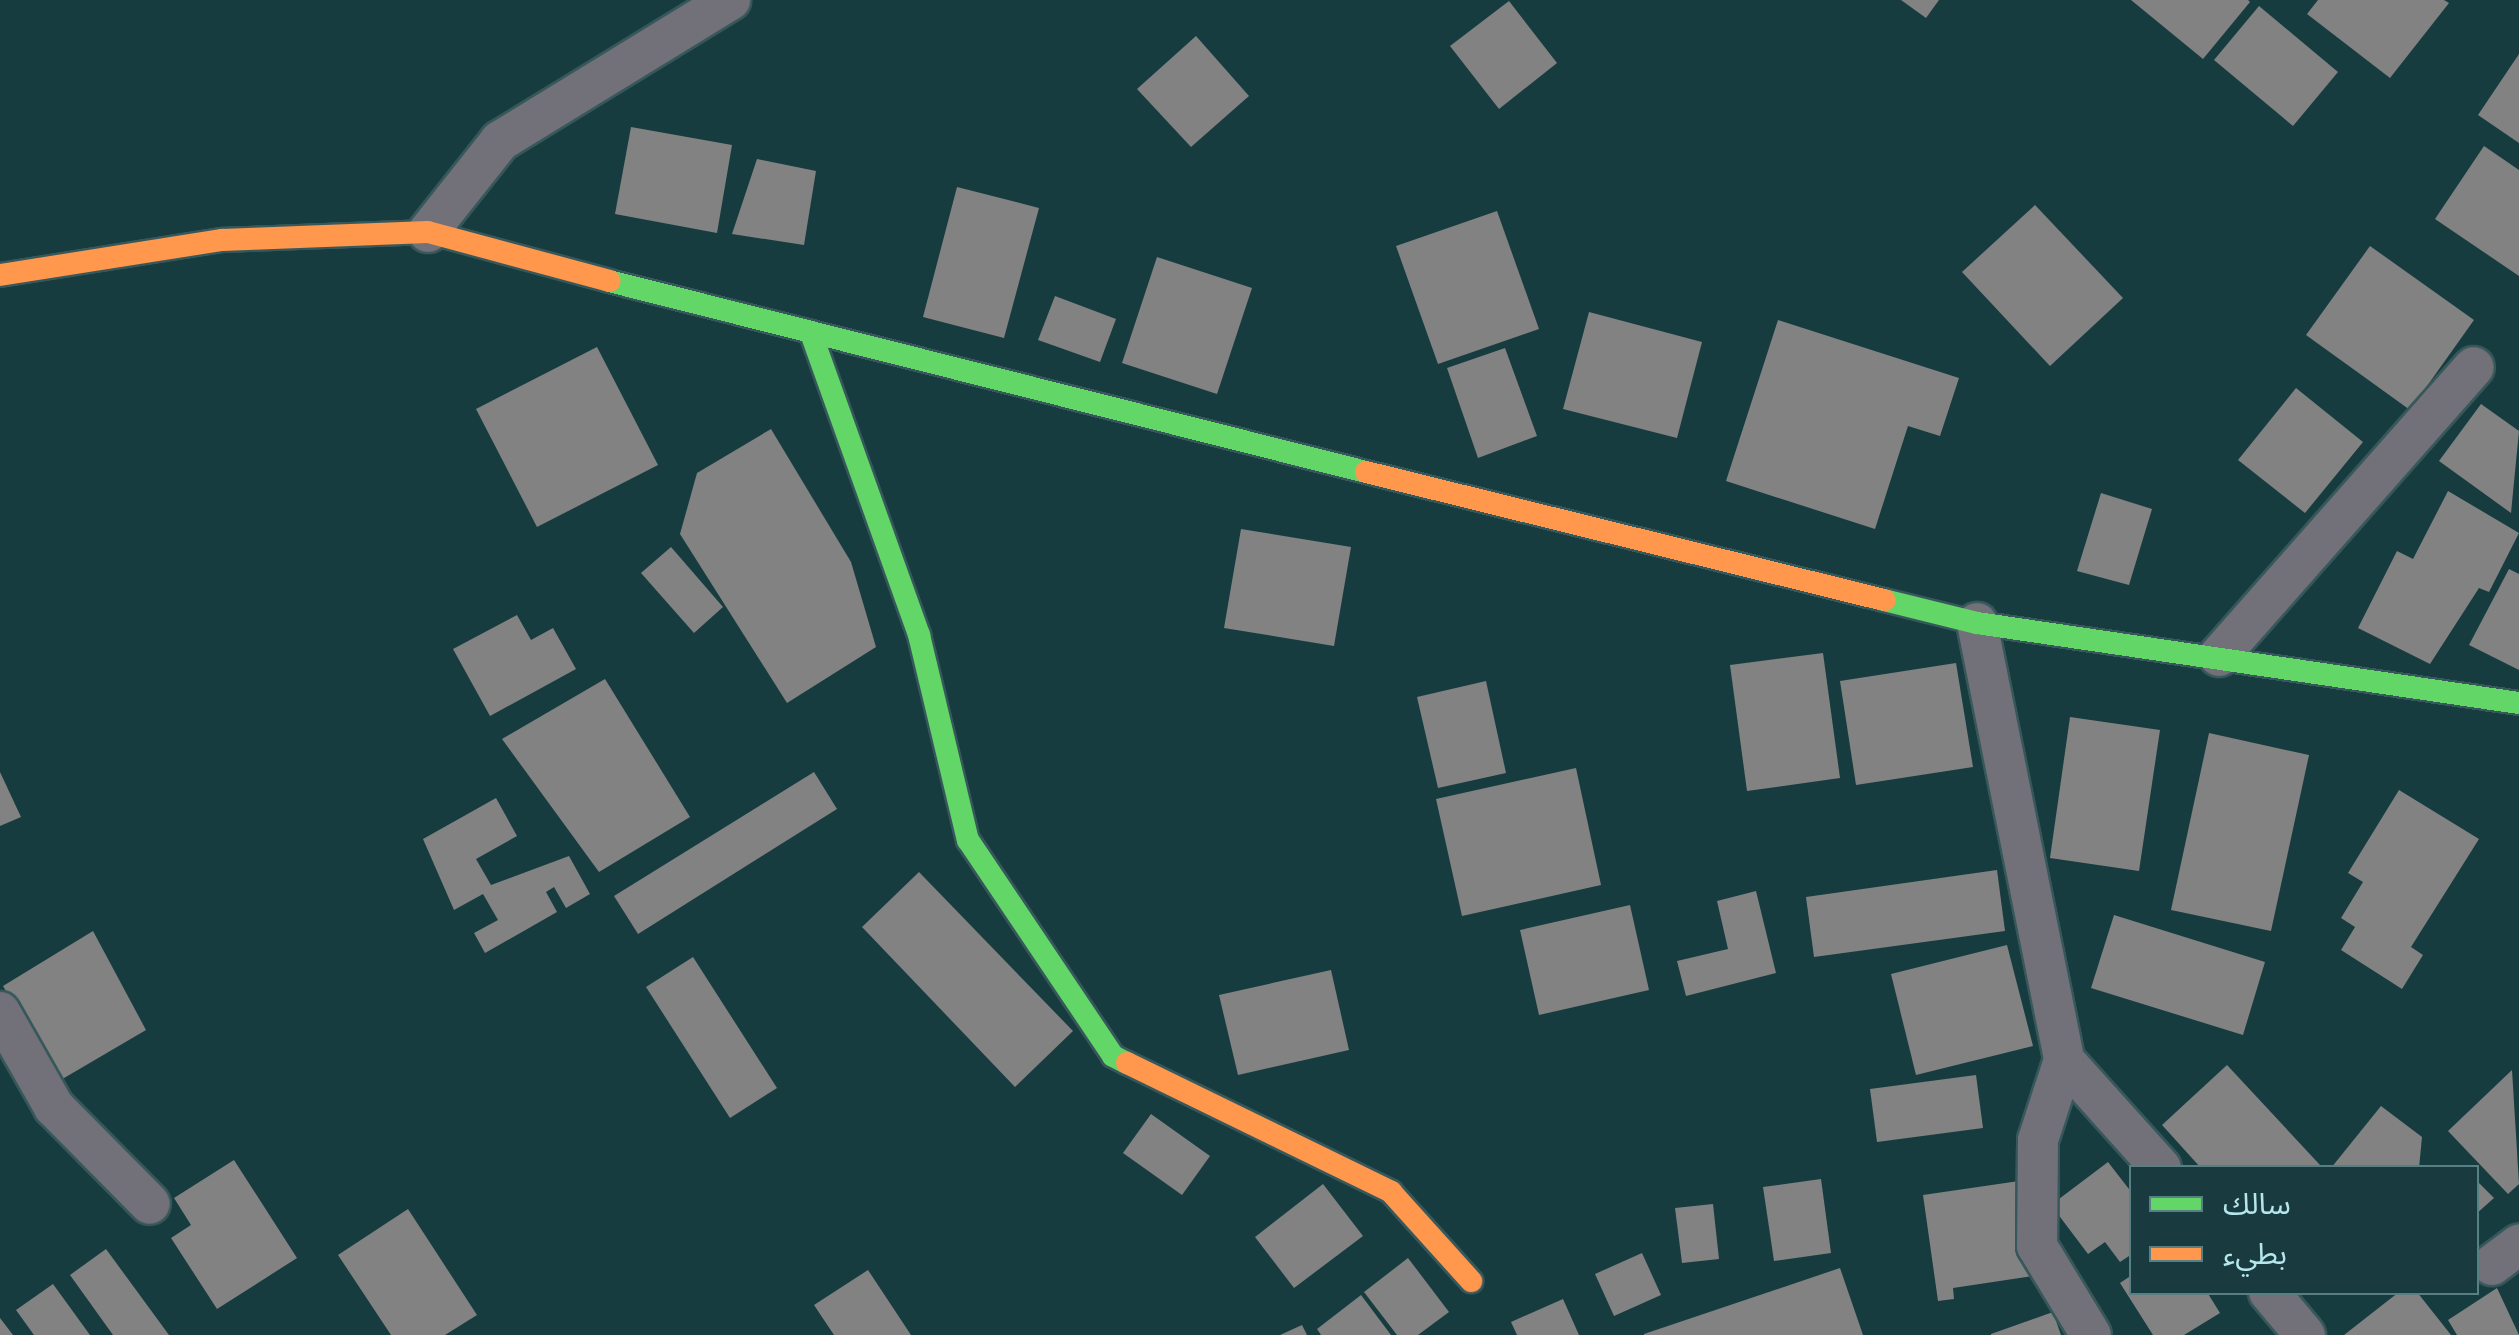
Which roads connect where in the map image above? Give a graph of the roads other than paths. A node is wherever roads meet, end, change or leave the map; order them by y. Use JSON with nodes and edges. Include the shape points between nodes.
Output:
{"nodes":[{"id":1,"x":730,"y":0,"type":"edge"},
{"id":2,"x":428,"y":232,"type":"junction"},
{"id":3,"x":0,"y":276,"type":"edge"},
{"id":4,"x":812,"y":336,"type":"junction"},
{"id":5,"x":2474,"y":368,"type":"dead end"},
{"id":6,"x":1977,"y":623,"type":"junction"},
{"id":7,"x":2219,"y":656,"type":"junction"},
{"id":8,"x":2519,"y":703,"type":"edge"},
{"id":9,"x":0,"y":1012,"type":"edge"},
{"id":10,"x":2064,"y":1060,"type":"junction"},
{"id":11,"x":2158,"y":1165,"type":"edge"},
{"id":12,"x":150,"y":1204,"type":"dead end"},
{"id":13,"x":1472,"y":1282,"type":"dead end"},
{"id":14,"x":2271,"y":1295,"type":"edge"},
{"id":15,"x":2091,"y":1335,"type":"edge"},
{"id":16,"x":2304,"y":1335,"type":"edge"}],
"edges":[{"from":1,"to":2,"type":"street","via":[[500,141]]},
{"from":2,"to":3,"type":"street","via":[[222,240]]},
{"from":2,"to":4,"type":"street"},
{"from":4,"to":6,"type":"street"},
{"from":4,"to":13,"type":"street","via":[[919,635],[968,840],[1061,966],[1112,1056],[1391,1192]]},
{"from":5,"to":7,"type":"street"},
{"from":6,"to":7,"type":"street"},
{"from":6,"to":10,"type":"street"},
{"from":7,"to":8,"type":"street"},
{"from":9,"to":12,"type":"street","via":[[54,1107]]},
{"from":10,"to":11,"type":"street"},
{"from":10,"to":15,"type":"street","via":[[2038,1140],[2038,1246]]},
{"from":14,"to":16,"type":"street"}]}
